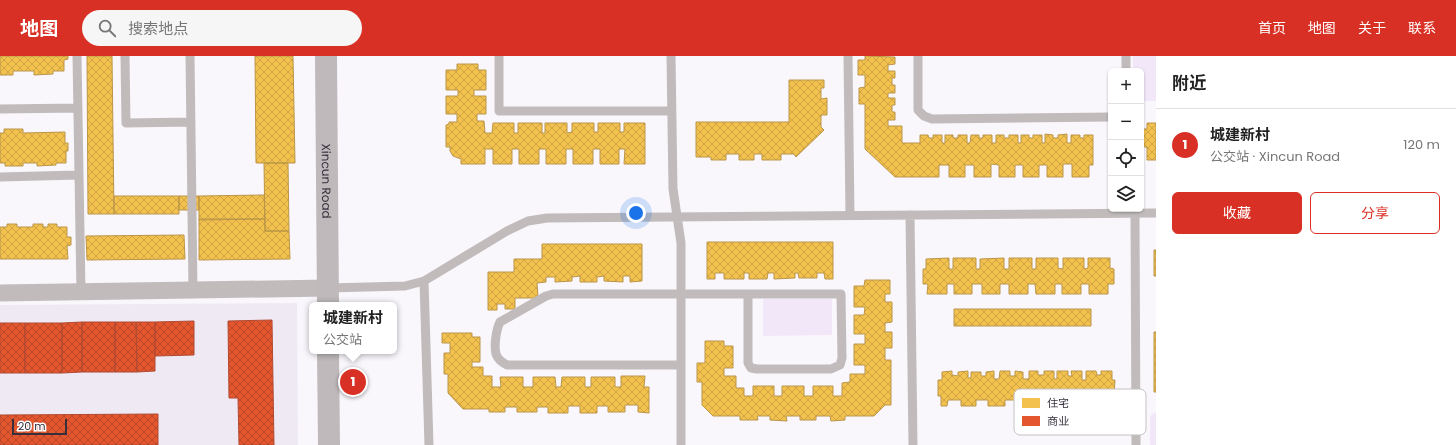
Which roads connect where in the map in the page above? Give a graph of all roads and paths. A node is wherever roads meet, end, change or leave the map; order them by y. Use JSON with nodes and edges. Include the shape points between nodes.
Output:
{"nodes":[{"id":1,"x":78,"y":56,"type":"edge"},
{"id":2,"x":125,"y":56,"type":"edge"},
{"id":3,"x":190,"y":56,"type":"edge"},
{"id":4,"x":326,"y":56,"type":"edge"},
{"id":5,"x":499,"y":56,"type":"edge"},
{"id":6,"x":671,"y":56,"type":"edge"},
{"id":7,"x":848,"y":56,"type":"edge"},
{"id":8,"x":918,"y":56,"type":"edge"},
{"id":9,"x":1126,"y":56,"type":"edge"},
{"id":10,"x":1126,"y":68,"type":"edge"},
{"id":11,"x":78,"y":108,"type":"junction"},
{"id":12,"x":0,"y":109,"type":"edge"},
{"id":13,"x":672,"y":111,"type":"junction"},
{"id":14,"x":1108,"y":117,"type":"edge"},
{"id":15,"x":191,"y":122,"type":"junction"},
{"id":16,"x":79,"y":176,"type":"junction"},
{"id":17,"x":0,"y":177,"type":"edge"},
{"id":18,"x":1130,"y":212,"type":"edge"},
{"id":19,"x":1156,"y":213,"type":"edge"},
{"id":20,"x":910,"y":215,"type":"junction"},
{"id":21,"x":850,"y":216,"type":"junction"},
{"id":22,"x":677,"y":217,"type":"junction"},
{"id":23,"x":424,"y":281,"type":"junction"},
{"id":24,"x":193,"y":290,"type":"junction"},
{"id":25,"x":81,"y":292,"type":"junction"},
{"id":26,"x":0,"y":293,"type":"edge"},
{"id":27,"x":681,"y":294,"type":"junction"},
{"id":28,"x":748,"y":294,"type":"junction"},
{"id":29,"x":328,"y":297,"type":"edge"},
{"id":30,"x":328,"y":354,"type":"edge"},
{"id":31,"x":681,"y":365,"type":"junction"},
{"id":32,"x":1135,"y":389,"type":"edge"},
{"id":33,"x":1136,"y":435,"type":"edge"},
{"id":34,"x":329,"y":445,"type":"edge"},
{"id":35,"x":429,"y":445,"type":"edge"},
{"id":36,"x":681,"y":445,"type":"edge"},
{"id":37,"x":912,"y":445,"type":"edge"},
{"id":38,"x":1136,"y":445,"type":"edge"}],
"edges":[{"from":1,"to":11,"type":"lane"},
{"from":2,"to":15,"type":"lane","via":[[126,123]]},
{"from":3,"to":15,"type":"lane"},
{"from":4,"to":29,"type":"street","name":"Xincun Road"},
{"from":5,"to":13,"type":"lane","via":[[499,111]]},
{"from":6,"to":13,"type":"lane"},
{"from":7,"to":21,"type":"lane"},
{"from":8,"to":14,"type":"lane","via":[[918,110],[932,119]]},
{"from":9,"to":10,"type":"lane"},
{"from":11,"to":12,"type":"lane"},
{"from":11,"to":16,"type":"lane"},
{"from":13,"to":22,"type":"lane","via":[[673,189]]},
{"from":15,"to":24,"type":"lane"},
{"from":16,"to":17,"type":"lane"},
{"from":16,"to":25,"type":"lane"},
{"from":18,"to":19,"type":"lane"},
{"from":18,"to":20,"type":"lane"},
{"from":18,"to":32,"type":"lane"},
{"from":20,"to":21,"type":"lane"},
{"from":20,"to":37,"type":"lane"},
{"from":21,"to":22,"type":"lane"},
{"from":22,"to":23,"type":"lane","via":[[546,218],[528,221]]},
{"from":22,"to":27,"type":"lane","via":[[681,243]]},
{"from":23,"to":29,"type":"lane"},
{"from":23,"to":35,"type":"lane"},
{"from":24,"to":25,"type":"street"},
{"from":24,"to":29,"type":"street"},
{"from":25,"to":26,"type":"street"},
{"from":27,"to":28,"type":"lane"},
{"from":27,"to":31,"type":"lane"},
{"from":27,"to":31,"type":"lane","via":[[553,294],[500,322],[496,329],[496,354],[500,361],[508,365]]},
{"from":28,"to":28,"type":"lane","via":[[842,294],[840,365],[831,369],[751,368],[748,363]]},
{"from":30,"to":34,"type":"street"},
{"from":31,"to":36,"type":"lane"},
{"from":33,"to":38,"type":"lane"}]}
